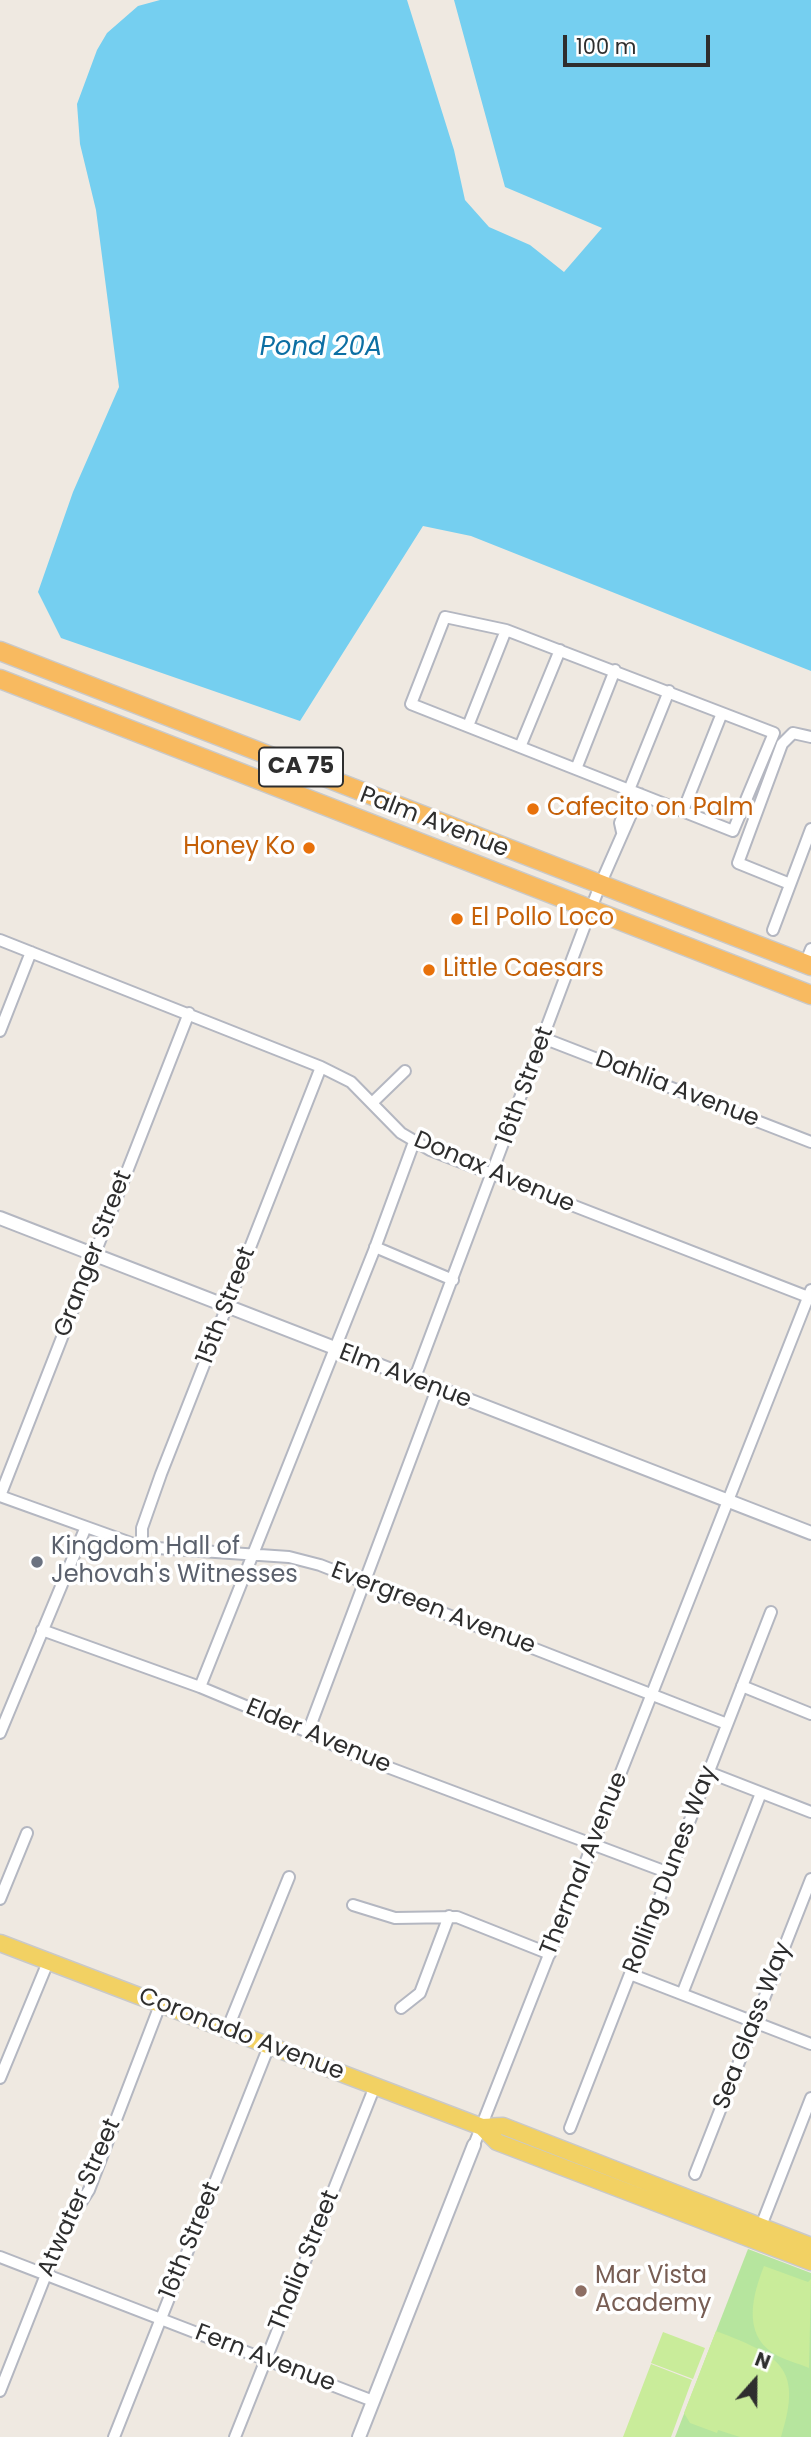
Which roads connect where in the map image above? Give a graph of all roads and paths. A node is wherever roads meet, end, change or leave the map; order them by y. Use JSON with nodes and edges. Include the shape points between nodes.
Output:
{"nodes":[{"id":1,"x":506,"y":630,"type":"junction"},
{"id":2,"x":560,"y":650,"type":"junction"},
{"id":3,"x":0,"y":651,"type":"edge"},
{"id":4,"x":615,"y":670,"type":"junction"},
{"id":5,"x":0,"y":679,"type":"edge"},
{"id":6,"x":669,"y":691,"type":"junction"},
{"id":7,"x":722,"y":713,"type":"junction"},
{"id":8,"x":468,"y":726,"type":"junction"},
{"id":9,"x":811,"y":737,"type":"edge"},
{"id":10,"x":520,"y":747,"type":"junction"},
{"id":11,"x":576,"y":769,"type":"junction"},
{"id":12,"x":634,"y":792,"type":"junction"},
{"id":13,"x":683,"y":811,"type":"junction"},
{"id":14,"x":811,"y":829,"type":"edge"},
{"id":15,"x":790,"y":884,"type":"junction"},
{"id":16,"x":600,"y":885,"type":"junction"},
{"id":17,"x":591,"y":911,"type":"junction"},
{"id":18,"x":773,"y":930,"type":"dead end"},
{"id":19,"x":0,"y":940,"type":"edge"},
{"id":20,"x":31,"y":952,"type":"junction"},
{"id":21,"x":809,"y":959,"type":"edge"},
{"id":22,"x":811,"y":995,"type":"edge"},
{"id":23,"x":189,"y":1013,"type":"junction"},
{"id":24,"x":0,"y":1031,"type":"edge"},
{"id":25,"x":543,"y":1038,"type":"junction"},
{"id":26,"x":321,"y":1067,"type":"junction"},
{"id":27,"x":405,"y":1071,"type":"dead end"},
{"id":28,"x":372,"y":1103,"type":"junction"},
{"id":29,"x":414,"y":1142,"type":"junction"},
{"id":30,"x":811,"y":1142,"type":"edge"},
{"id":31,"x":494,"y":1176,"type":"junction"},
{"id":32,"x":0,"y":1218,"type":"edge"},
{"id":33,"x":375,"y":1247,"type":"junction"},
{"id":34,"x":93,"y":1254,"type":"junction"},
{"id":35,"x":453,"y":1280,"type":"junction"},
{"id":36,"x":810,"y":1295,"type":"edge"},
{"id":37,"x":226,"y":1308,"type":"junction"},
{"id":38,"x":332,"y":1349,"type":"junction"},
{"id":39,"x":414,"y":1380,"type":"junction"},
{"id":40,"x":438,"y":1389,"type":"junction"},
{"id":41,"x":0,"y":1496,"type":"edge"},
{"id":42,"x":728,"y":1501,"type":"junction"},
{"id":43,"x":85,"y":1529,"type":"junction"},
{"id":44,"x":811,"y":1532,"type":"edge"},
{"id":45,"x":142,"y":1547,"type":"junction"},
{"id":46,"x":252,"y":1555,"type":"junction"},
{"id":47,"x":363,"y":1582,"type":"junction"},
{"id":48,"x":771,"y":1612,"type":"dead end"},
{"id":49,"x":42,"y":1630,"type":"junction"},
{"id":50,"x":742,"y":1686,"type":"junction"},
{"id":51,"x":200,"y":1687,"type":"junction"},
{"id":52,"x":652,"y":1694,"type":"junction"},
{"id":53,"x":811,"y":1714,"type":"edge"},
{"id":54,"x":727,"y":1724,"type":"junction"},
{"id":55,"x":308,"y":1731,"type":"junction"},
{"id":56,"x":0,"y":1733,"type":"edge"},
{"id":57,"x":708,"y":1772,"type":"junction"},
{"id":58,"x":761,"y":1793,"type":"junction"},
{"id":59,"x":811,"y":1812,"type":"edge"},
{"id":60,"x":27,"y":1833,"type":"dead end"},
{"id":61,"x":593,"y":1845,"type":"junction"},
{"id":62,"x":669,"y":1873,"type":"junction"},
{"id":63,"x":289,"y":1877,"type":"dead end"},
{"id":64,"x":811,"y":1878,"type":"edge"},
{"id":65,"x":0,"y":1899,"type":"edge"},
{"id":66,"x":353,"y":1905,"type":"dead end"},
{"id":67,"x":449,"y":1916,"type":"junction"},
{"id":68,"x":0,"y":1943,"type":"edge"},
{"id":69,"x":550,"y":1954,"type":"junction"},
{"id":70,"x":48,"y":1962,"type":"junction"},
{"id":71,"x":630,"y":1974,"type":"junction"},
{"id":72,"x":682,"y":1994,"type":"junction"},
{"id":73,"x":160,"y":2005,"type":"junction"},
{"id":74,"x":401,"y":2008,"type":"dead end"},
{"id":75,"x":755,"y":2022,"type":"junction"},
{"id":76,"x":227,"y":2030,"type":"junction"},
{"id":77,"x":811,"y":2044,"type":"edge"},
{"id":78,"x":269,"y":2046,"type":"junction"},
{"id":79,"x":0,"y":2078,"type":"edge"},
{"id":80,"x":375,"y":2086,"type":"junction"},
{"id":81,"x":811,"y":2098,"type":"edge"},
{"id":82,"x":482,"y":2127,"type":"junction"},
{"id":83,"x":570,"y":2127,"type":"dead end"},
{"id":84,"x":474,"y":2145,"type":"joint"},
{"id":85,"x":695,"y":2174,"type":"dead end"},
{"id":86,"x":761,"y":2226,"type":"junction"},
{"id":87,"x":811,"y":2246,"type":"edge"},
{"id":88,"x":0,"y":2258,"type":"edge"},
{"id":89,"x":811,"y":2262,"type":"edge"},
{"id":90,"x":44,"y":2275,"type":"junction"},
{"id":91,"x":160,"y":2319,"type":"junction"},
{"id":92,"x":265,"y":2360,"type":"junction"},
{"id":93,"x":0,"y":2391,"type":"edge"},
{"id":94,"x":373,"y":2401,"type":"junction"},
{"id":95,"x":114,"y":2437,"type":"edge"},
{"id":96,"x":236,"y":2437,"type":"edge"},
{"id":97,"x":359,"y":2437,"type":"edge"}],
"edges":[{"from":1,"to":2,"type":"street"},
{"from":1,"to":8,"type":"street"},
{"from":1,"to":8,"type":"street","via":[[445,617],[411,704]]},
{"from":2,"to":4,"type":"street"},
{"from":2,"to":10,"type":"street"},
{"from":3,"to":16,"type":"highway","name":"Palm Avenue","number":"CA 75"},
{"from":4,"to":6,"type":"street"},
{"from":4,"to":11,"type":"street"},
{"from":5,"to":17,"type":"highway","name":"Palm Avenue","number":"CA 75"},
{"from":6,"to":7,"type":"street"},
{"from":6,"to":12,"type":"street","name":"16th Street"},
{"from":7,"to":13,"type":"street"},
{"from":7,"to":13,"type":"street","via":[[774,733],[733,831]]},
{"from":8,"to":10,"type":"street"},
{"from":9,"to":15,"type":"street","via":[[793,733],[782,744],[738,863]]},
{"from":10,"to":11,"type":"street"},
{"from":11,"to":12,"type":"street"},
{"from":12,"to":13,"type":"street"},
{"from":12,"to":16,"type":"street","name":"16th Street"},
{"from":14,"to":15,"type":"street"},
{"from":15,"to":18,"type":"street"},
{"from":16,"to":17,"type":"street","name":"16th Street"},
{"from":16,"to":21,"type":"highway","name":"Palm Avenue","number":"CA 75"},
{"from":17,"to":22,"type":"highway","name":"Palm Avenue","number":"CA 75"},
{"from":17,"to":25,"type":"street","name":"16th Street"},
{"from":19,"to":20,"type":"street","name":"Donax Avenue"},
{"from":20,"to":23,"type":"street","name":"Donax Avenue"},
{"from":20,"to":24,"type":"street"},
{"from":23,"to":26,"type":"street","name":"Donax Avenue"},
{"from":23,"to":34,"type":"street","name":"Granger Street"},
{"from":25,"to":30,"type":"street","name":"Dahlia Avenue"},
{"from":25,"to":31,"type":"street","name":"16th Street"},
{"from":26,"to":28,"type":"street","name":"Donax Avenue","via":[[351,1082]]},
{"from":26,"to":37,"type":"street","name":"15th Street"},
{"from":27,"to":28,"type":"street"},
{"from":28,"to":29,"type":"street","name":"Donax Avenue"},
{"from":29,"to":31,"type":"street","name":"Donax Avenue"},
{"from":29,"to":33,"type":"street"},
{"from":31,"to":35,"type":"street","name":"16th Street"},
{"from":31,"to":36,"type":"street","name":"Donax Avenue"},
{"from":32,"to":34,"type":"street","name":"Elm Avenue"},
{"from":33,"to":35,"type":"street"},
{"from":33,"to":38,"type":"street"},
{"from":34,"to":37,"type":"street","name":"Elm Avenue"},
{"from":34,"to":41,"type":"street","name":"Granger Street"},
{"from":35,"to":39,"type":"street","name":"16th Street"},
{"from":36,"to":42,"type":"street","name":"Thermal Avenue"},
{"from":37,"to":38,"type":"street","name":"Elm Avenue"},
{"from":37,"to":45,"type":"street","name":"15th Street","via":[[142,1528]]},
{"from":38,"to":39,"type":"street","name":"Elm Avenue"},
{"from":38,"to":46,"type":"street"},
{"from":39,"to":40,"type":"street","name":"Elm Avenue"},
{"from":40,"to":42,"type":"street","name":"Elm Avenue"},
{"from":40,"to":47,"type":"street"},
{"from":41,"to":43,"type":"street"},
{"from":42,"to":44,"type":"street","name":"Elm Avenue"},
{"from":42,"to":52,"type":"street","name":"Thermal Avenue"},
{"from":43,"to":45,"type":"street","name":"Evergreen Avenue"},
{"from":43,"to":49,"type":"street"},
{"from":45,"to":46,"type":"street","name":"Evergreen Avenue"},
{"from":46,"to":47,"type":"street","name":"Evergreen Avenue","via":[[289,1557]]},
{"from":46,"to":51,"type":"street"},
{"from":47,"to":52,"type":"street","name":"Evergreen Avenue"},
{"from":47,"to":55,"type":"street"},
{"from":48,"to":50,"type":"street","name":"Rolling Dunes Way"},
{"from":49,"to":51,"type":"street","name":"Elder Avenue"},
{"from":49,"to":56,"type":"street"},
{"from":50,"to":53,"type":"street"},
{"from":50,"to":54,"type":"street","name":"Rolling Dunes Way"},
{"from":51,"to":55,"type":"street","name":"Elder Avenue"},
{"from":52,"to":54,"type":"street","name":"Evergreen Avenue"},
{"from":52,"to":61,"type":"street","name":"Thermal Avenue"},
{"from":54,"to":57,"type":"street","name":"Rolling Dunes Way"},
{"from":55,"to":61,"type":"street","name":"Elder Avenue","via":[[350,1753]]},
{"from":57,"to":58,"type":"street"},
{"from":57,"to":62,"type":"street","name":"Rolling Dunes Way"},
{"from":58,"to":59,"type":"street"},
{"from":58,"to":72,"type":"street"},
{"from":60,"to":65,"type":"street"},
{"from":61,"to":62,"type":"street","name":"Elder Avenue"},
{"from":61,"to":69,"type":"street","name":"Thermal Avenue"},
{"from":62,"to":71,"type":"street","name":"Rolling Dunes Way"},
{"from":63,"to":76,"type":"street"},
{"from":64,"to":75,"type":"street","name":"Sea Glass Way"},
{"from":66,"to":67,"type":"street","via":[[396,1918]]},
{"from":67,"to":69,"type":"street"},
{"from":67,"to":74,"type":"street","via":[[419,1993]]},
{"from":68,"to":70,"type":"main road","name":"Coronado Avenue"},
{"from":69,"to":82,"type":"street","name":"Thermal Avenue"},
{"from":70,"to":73,"type":"main road","name":"Coronado Avenue"},
{"from":70,"to":79,"type":"street"},
{"from":71,"to":72,"type":"street"},
{"from":71,"to":83,"type":"street","name":"Rolling Dunes Way"},
{"from":72,"to":75,"type":"street"},
{"from":73,"to":76,"type":"main road","name":"Coronado Avenue"},
{"from":73,"to":90,"type":"street","name":"Atwater Street","via":[[89,2190],[64,2229]]},
{"from":75,"to":77,"type":"street"},
{"from":75,"to":85,"type":"street","name":"Sea Glass Way"},
{"from":76,"to":78,"type":"main road","name":"Coronado Avenue"},
{"from":78,"to":80,"type":"main road","name":"Coronado Avenue"},
{"from":78,"to":91,"type":"street","name":"16th Street"},
{"from":80,"to":82,"type":"main road","name":"Coronado Avenue"},
{"from":80,"to":92,"type":"street","name":"Thalia Street"},
{"from":81,"to":86,"type":"street"},
{"from":82,"to":84,"type":"street","name":"Thermal Avenue"},
{"from":82,"to":86,"type":"main road","name":"Coronado Avenue","via":[[503,2126]]},
{"from":82,"to":89,"type":"main road","name":"Coronado Avenue","via":[[497,2142]]},
{"from":84,"to":94,"type":"street","name":"Thermal Avenue"},
{"from":86,"to":87,"type":"main road","name":"Coronado Avenue"},
{"from":88,"to":90,"type":"street","name":"Fern Avenue"},
{"from":90,"to":91,"type":"street","name":"Fern Avenue"},
{"from":90,"to":93,"type":"street","name":"Atwater Street"},
{"from":91,"to":92,"type":"street","name":"Fern Avenue"},
{"from":91,"to":95,"type":"street","name":"16th Street"},
{"from":92,"to":94,"type":"street","name":"Fern Avenue"},
{"from":92,"to":96,"type":"street","name":"Thalia Street"},
{"from":94,"to":97,"type":"street","name":"Thermal Avenue"}]}
